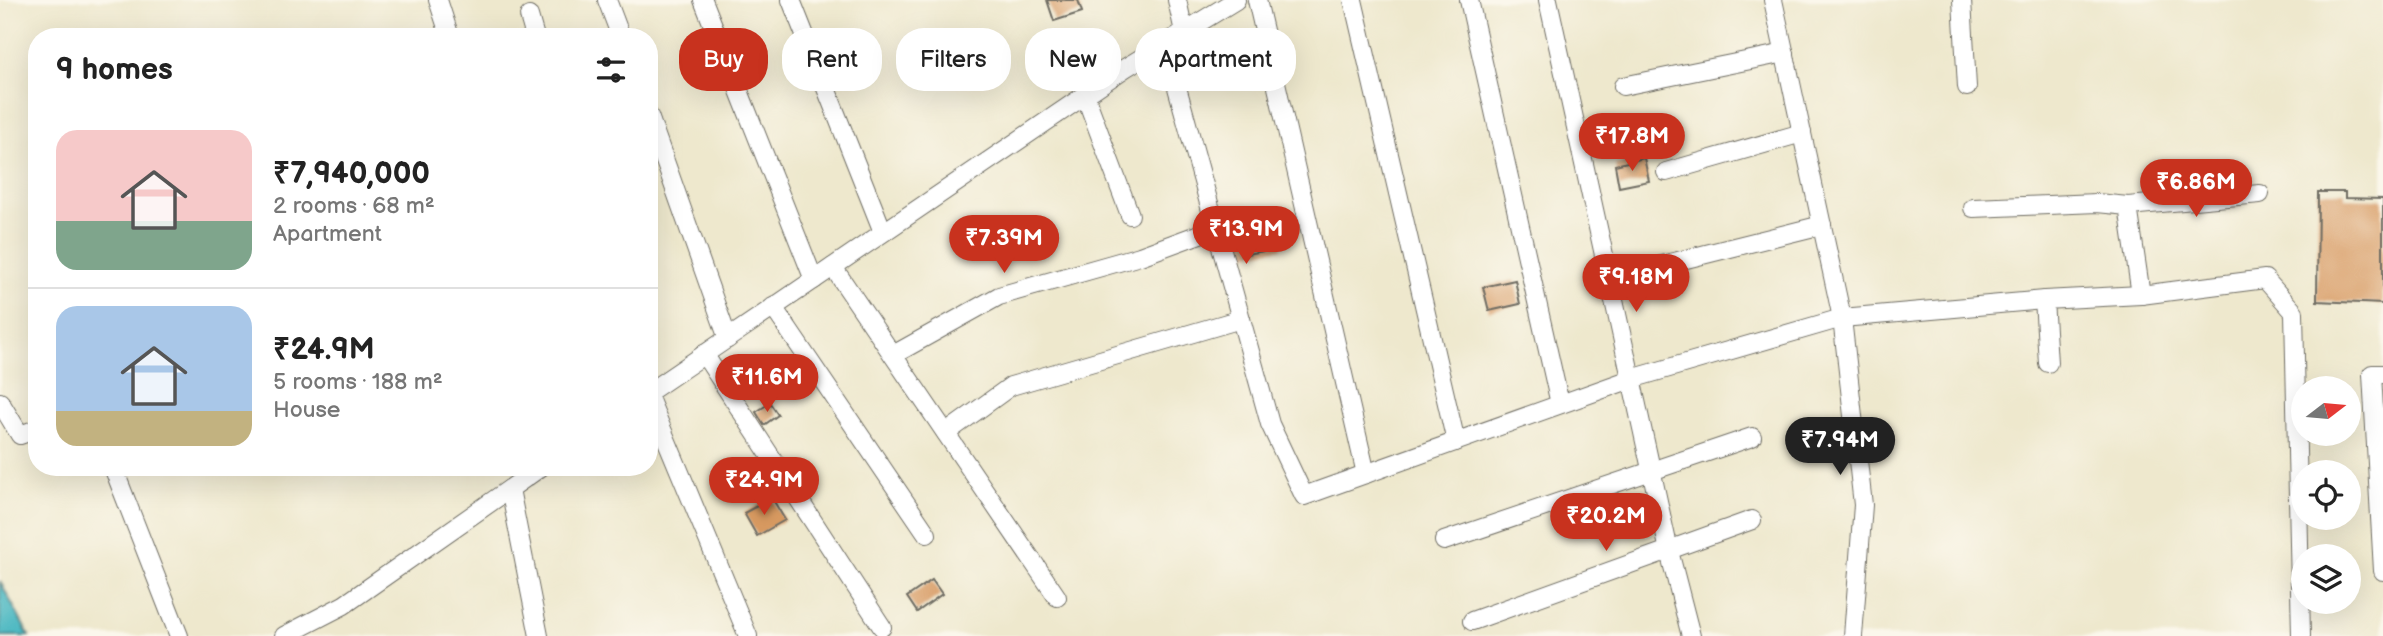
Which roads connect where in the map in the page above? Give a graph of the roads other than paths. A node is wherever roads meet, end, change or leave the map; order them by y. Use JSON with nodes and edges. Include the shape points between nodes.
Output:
{"nodes":[{"id":1,"x":438,"y":0,"type":"edge"},
{"id":2,"x":607,"y":0,"type":"edge"},
{"id":3,"x":703,"y":0,"type":"edge"},
{"id":4,"x":791,"y":0,"type":"edge"},
{"id":5,"x":1177,"y":0,"type":"edge"},
{"id":6,"x":1236,"y":0,"type":"edge"},
{"id":7,"x":1257,"y":0,"type":"edge"},
{"id":8,"x":1353,"y":0,"type":"edge"},
{"id":9,"x":1469,"y":0,"type":"edge"},
{"id":10,"x":1548,"y":0,"type":"edge"},
{"id":11,"x":1773,"y":0,"type":"edge"},
{"id":12,"x":1962,"y":0,"type":"edge"},
{"id":13,"x":529,"y":16,"type":"dead end"},
{"id":14,"x":447,"y":28,"type":"edge"},
{"id":15,"x":532,"y":28,"type":"edge"},
{"id":16,"x":618,"y":28,"type":"edge"},
{"id":17,"x":1183,"y":28,"type":"edge"},
{"id":18,"x":1190,"y":28,"type":"edge"},
{"id":19,"x":1785,"y":53,"type":"junction"},
{"id":20,"x":1135,"y":63,"type":"edge"},
{"id":21,"x":1623,"y":86,"type":"dead end"},
{"id":22,"x":1966,"y":87,"type":"dead end"},
{"id":23,"x":1178,"y":91,"type":"edge"},
{"id":24,"x":1085,"y":95,"type":"junction"},
{"id":25,"x":1802,"y":133,"type":"junction"},
{"id":26,"x":658,"y":141,"type":"edge"},
{"id":27,"x":1666,"y":172,"type":"dead end"},
{"id":28,"x":2260,"y":194,"type":"dead end"},
{"id":29,"x":2128,"y":206,"type":"junction"},
{"id":30,"x":1973,"y":208,"type":"dead end"},
{"id":31,"x":1130,"y":215,"type":"dead end"},
{"id":32,"x":1822,"y":225,"type":"junction"},
{"id":33,"x":1216,"y":228,"type":"junction"},
{"id":34,"x":883,"y":232,"type":"junction"},
{"id":35,"x":833,"y":267,"type":"junction"},
{"id":36,"x":1634,"y":272,"type":"dead end"},
{"id":37,"x":814,"y":280,"type":"junction"},
{"id":38,"x":2141,"y":295,"type":"junction"},
{"id":39,"x":2045,"y":300,"type":"junction"},
{"id":40,"x":774,"y":307,"type":"junction"},
{"id":41,"x":1842,"y":318,"type":"junction"},
{"id":42,"x":1241,"y":319,"type":"junction"},
{"id":43,"x":728,"y":339,"type":"junction"},
{"id":44,"x":704,"y":354,"type":"junction"},
{"id":45,"x":893,"y":355,"type":"junction"},
{"id":46,"x":2048,"y":363,"type":"dead end"},
{"id":47,"x":2383,"y":374,"type":"edge"},
{"id":48,"x":1631,"y":379,"type":"junction"},
{"id":49,"x":658,"y":386,"type":"edge"},
{"id":50,"x":0,"y":402,"type":"edge"},
{"id":51,"x":1560,"y":404,"type":"junction"},
{"id":52,"x":658,"y":420,"type":"edge"},
{"id":53,"x":28,"y":432,"type":"edge"},
{"id":54,"x":946,"y":433,"type":"junction"},
{"id":55,"x":1752,"y":437,"type":"dead end"},
{"id":56,"x":1456,"y":442,"type":"junction"},
{"id":57,"x":1652,"y":471,"type":"junction"},
{"id":58,"x":1366,"y":474,"type":"junction"},
{"id":59,"x":116,"y":476,"type":"edge"},
{"id":60,"x":528,"y":476,"type":"edge"},
{"id":61,"x":510,"y":489,"type":"junction"},
{"id":62,"x":2381,"y":507,"type":"edge"},
{"id":63,"x":1752,"y":520,"type":"dead end"},
{"id":64,"x":927,"y":534,"type":"dead end"},
{"id":65,"x":1444,"y":541,"type":"dead end"},
{"id":66,"x":1669,"y":551,"type":"junction"},
{"id":67,"x":2383,"y":571,"type":"edge"},
{"id":68,"x":1057,"y":597,"type":"dead end"},
{"id":69,"x":1472,"y":621,"type":"dead end"},
{"id":70,"x":882,"y":627,"type":"dead end"},
{"id":71,"x":178,"y":636,"type":"edge"},
{"id":72,"x":284,"y":636,"type":"edge"},
{"id":73,"x":539,"y":636,"type":"edge"},
{"id":74,"x":748,"y":636,"type":"edge"},
{"id":75,"x":1691,"y":636,"type":"edge"},
{"id":76,"x":1853,"y":636,"type":"edge"},
{"id":77,"x":2301,"y":636,"type":"edge"}],
"edges":[{"from":1,"to":14,"type":"street"},
{"from":2,"to":16,"type":"street"},
{"from":3,"to":37,"type":"street"},
{"from":4,"to":34,"type":"street"},
{"from":5,"to":17,"type":"street"},
{"from":6,"to":18,"type":"street"},
{"from":7,"to":58,"type":"street"},
{"from":8,"to":56,"type":"street"},
{"from":9,"to":51,"type":"street"},
{"from":10,"to":48,"type":"street"},
{"from":11,"to":19,"type":"street"},
{"from":12,"to":22,"type":"street"},
{"from":13,"to":15,"type":"street"},
{"from":19,"to":21,"type":"street"},
{"from":19,"to":25,"type":"street"},
{"from":20,"to":24,"type":"street"},
{"from":23,"to":33,"type":"street"},
{"from":24,"to":31,"type":"street"},
{"from":24,"to":34,"type":"street"},
{"from":25,"to":27,"type":"street"},
{"from":25,"to":32,"type":"street"},
{"from":26,"to":43,"type":"street"},
{"from":28,"to":29,"type":"street"},
{"from":29,"to":30,"type":"street"},
{"from":29,"to":38,"type":"street"},
{"from":32,"to":36,"type":"street"},
{"from":32,"to":41,"type":"street"},
{"from":33,"to":42,"type":"street"},
{"from":33,"to":45,"type":"street","via":[[1140,256],[999,296]]},
{"from":34,"to":35,"type":"street"},
{"from":35,"to":37,"type":"street"},
{"from":35,"to":45,"type":"street"},
{"from":37,"to":40,"type":"street"},
{"from":38,"to":39,"type":"street"},
{"from":38,"to":77,"type":"street","via":[[2266,279],[2294,312]]},
{"from":39,"to":41,"type":"street"},
{"from":39,"to":46,"type":"street"},
{"from":40,"to":43,"type":"street"},
{"from":40,"to":64,"type":"street"},
{"from":41,"to":48,"type":"street"},
{"from":41,"to":76,"type":"street","via":[[1863,505]]},
{"from":42,"to":54,"type":"street","via":[[1011,386]]},
{"from":42,"to":58,"type":"street","via":[[1270,424],[1304,496]]},
{"from":43,"to":44,"type":"street"},
{"from":44,"to":49,"type":"street"},
{"from":44,"to":70,"type":"street"},
{"from":45,"to":54,"type":"street"},
{"from":47,"to":62,"type":"street","via":[[2372,374]]},
{"from":48,"to":51,"type":"street"},
{"from":48,"to":57,"type":"street"},
{"from":50,"to":53,"type":"street","via":[[20,435]]},
{"from":51,"to":56,"type":"street"},
{"from":52,"to":74,"type":"street"},
{"from":54,"to":68,"type":"street"},
{"from":55,"to":57,"type":"street"},
{"from":56,"to":58,"type":"street"},
{"from":57,"to":65,"type":"street"},
{"from":57,"to":66,"type":"street"},
{"from":59,"to":71,"type":"street"},
{"from":60,"to":61,"type":"street"},
{"from":61,"to":72,"type":"street","via":[[344,605]]},
{"from":61,"to":73,"type":"street"},
{"from":62,"to":67,"type":"street"},
{"from":63,"to":66,"type":"street"},
{"from":66,"to":69,"type":"street"},
{"from":66,"to":75,"type":"street"}]}
